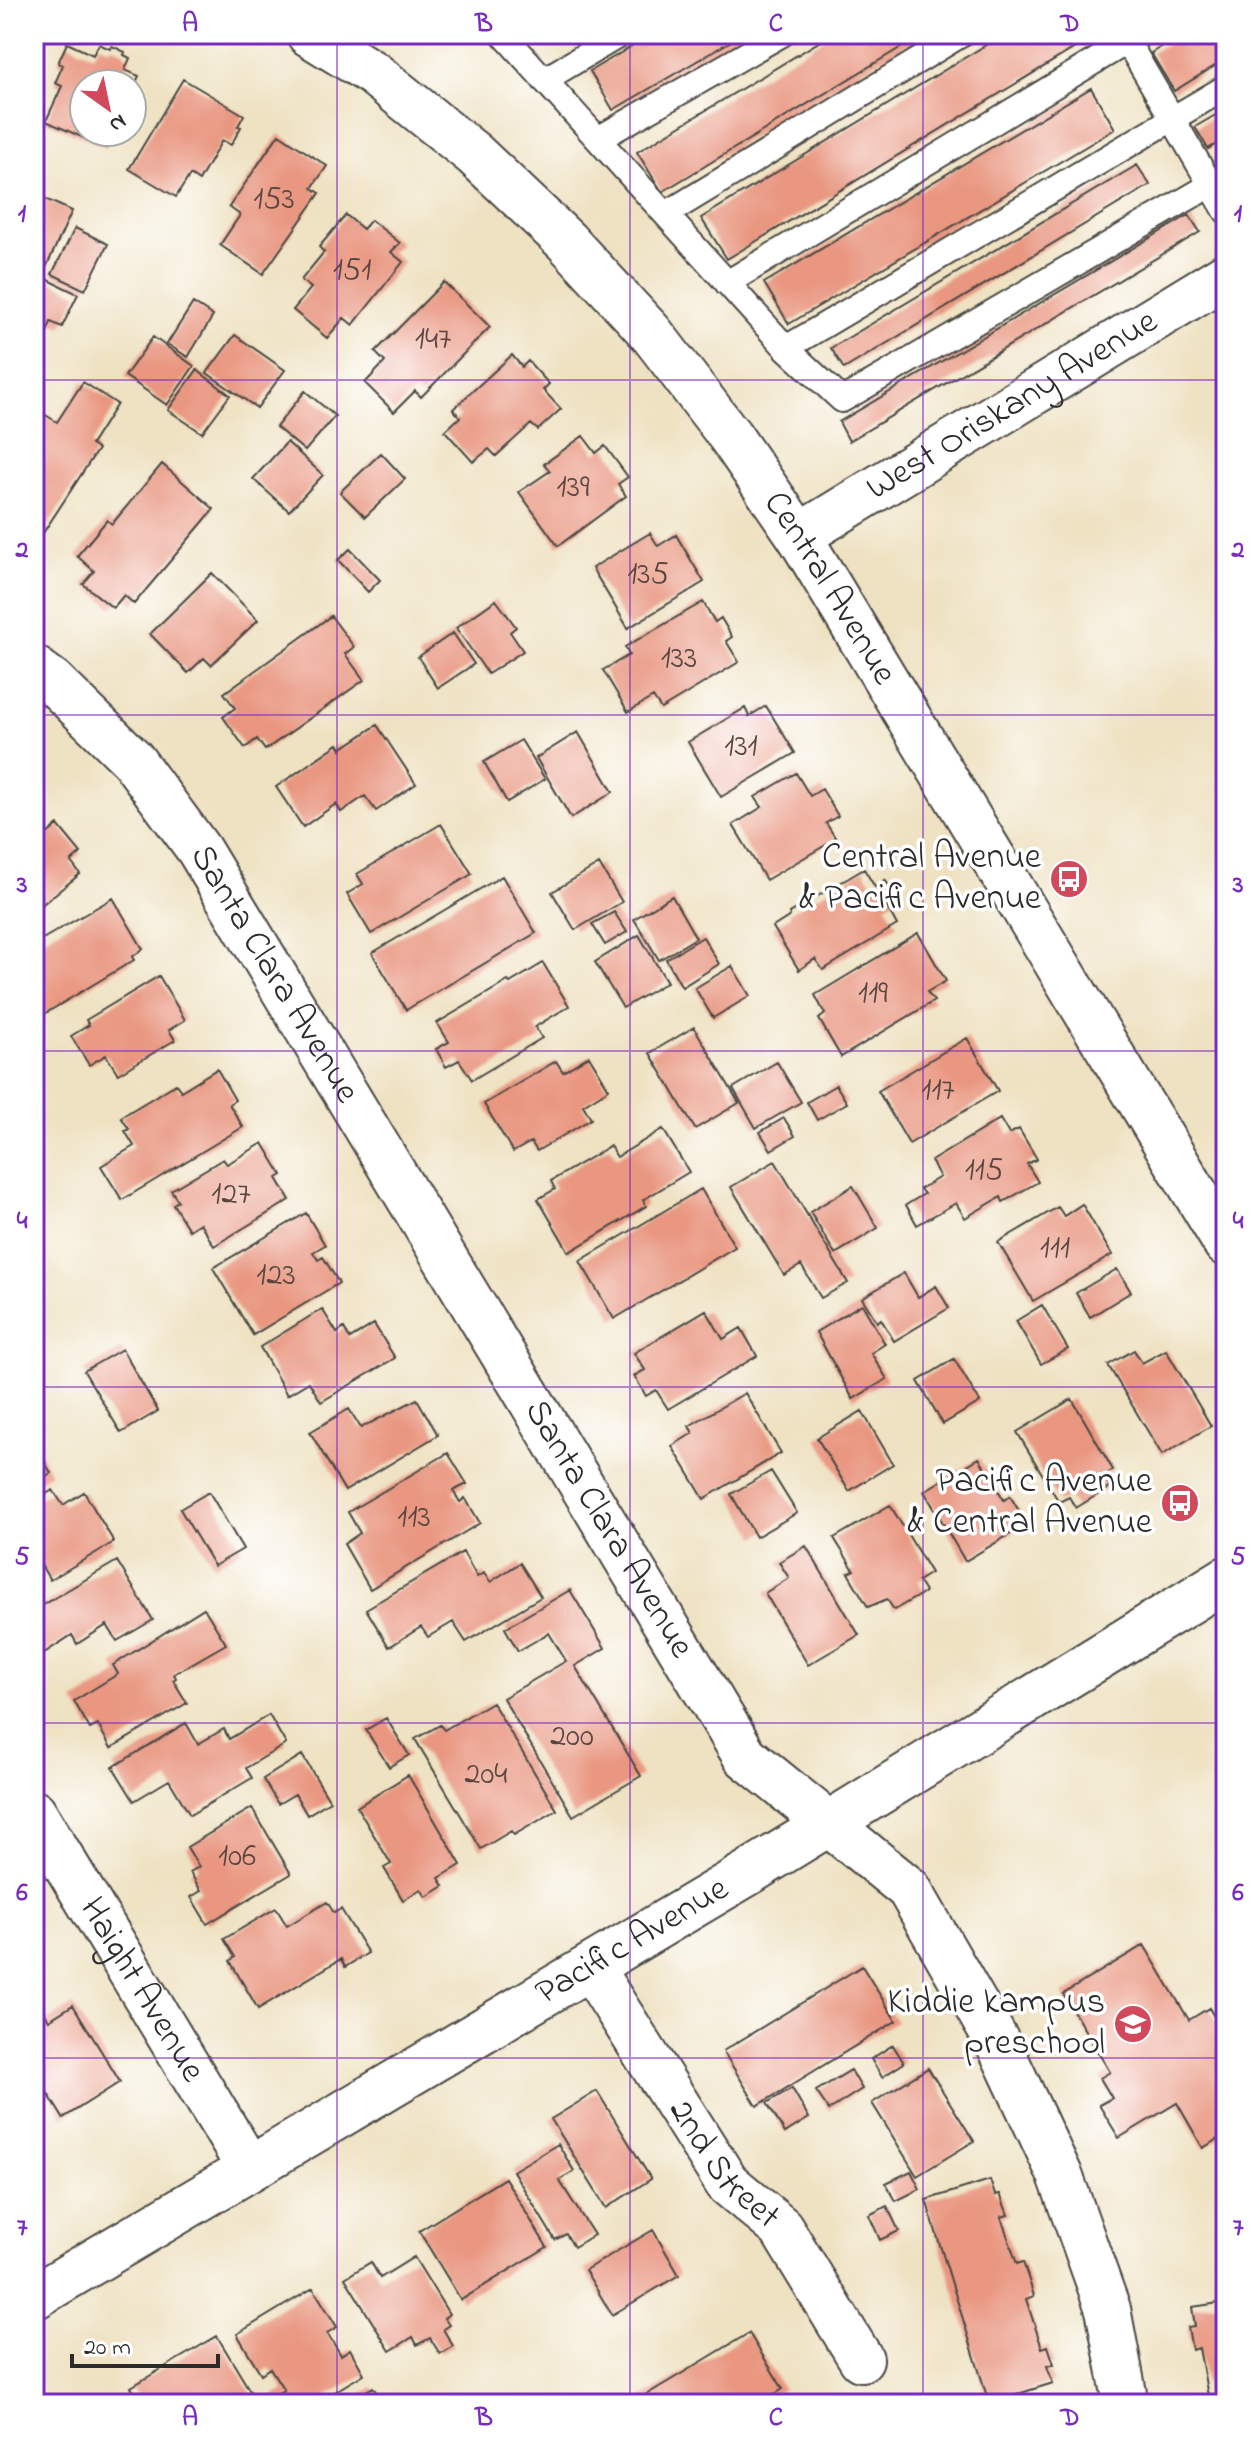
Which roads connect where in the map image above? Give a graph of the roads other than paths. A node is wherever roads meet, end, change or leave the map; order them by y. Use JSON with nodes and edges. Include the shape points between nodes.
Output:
{"nodes":[{"id":1,"x":309,"y":34,"type":"edge"},
{"id":2,"x":503,"y":34,"type":"edge"},
{"id":3,"x":621,"y":34,"type":"edge"},
{"id":4,"x":782,"y":34,"type":"edge"},
{"id":5,"x":962,"y":34,"type":"edge"},
{"id":6,"x":1130,"y":36,"type":"edge"},
{"id":7,"x":544,"y":80,"type":"junction"},
{"id":8,"x":1226,"y":87,"type":"edge"},
{"id":9,"x":1173,"y":120,"type":"junction"},
{"id":10,"x":598,"y":139,"type":"junction"},
{"id":11,"x":1218,"y":181,"type":"edge"},
{"id":12,"x":1226,"y":211,"type":"edge"},
{"id":13,"x":666,"y":214,"type":"junction"},
{"id":14,"x":1226,"y":275,"type":"edge"},
{"id":15,"x":727,"y":283,"type":"junction"},
{"id":16,"x":786,"y":348,"type":"junction"},
{"id":17,"x":799,"y":536,"type":"junction"},
{"id":18,"x":34,"y":668,"type":"edge"},
{"id":19,"x":1226,"y":1244,"type":"edge"},
{"id":20,"x":1226,"y":1579,"type":"edge"},
{"id":21,"x":34,"y":1812,"type":"edge"},
{"id":22,"x":829,"y":1823,"type":"junction"},
{"id":23,"x":591,"y":1968,"type":"junction"},
{"id":24,"x":249,"y":2168,"type":"junction"},
{"id":25,"x":34,"y":2297,"type":"edge"},
{"id":26,"x":861,"y":2359,"type":"dead end"},
{"id":27,"x":1126,"y":2404,"type":"edge"}],
"edges":[{"from":1,"to":17,"type":"street","name":"Central Avenue","via":[[387,84],[474,154],[566,241],[651,333]]},
{"from":2,"to":7,"type":"lane"},
{"from":3,"to":7,"type":"lane"},
{"from":4,"to":10,"type":"lane"},
{"from":5,"to":13,"type":"lane"},
{"from":6,"to":9,"type":"lane"},
{"from":6,"to":15,"type":"lane"},
{"from":7,"to":10,"type":"lane"},
{"from":8,"to":9,"type":"lane"},
{"from":9,"to":11,"type":"lane"},
{"from":9,"to":16,"type":"lane"},
{"from":10,"to":13,"type":"lane"},
{"from":11,"to":12,"type":"lane"},
{"from":11,"to":16,"type":"lane","via":[[842,400]]},
{"from":13,"to":15,"type":"lane"},
{"from":14,"to":17,"type":"street","name":"West Oriskany Avenue"},
{"from":15,"to":16,"type":"lane"},
{"from":17,"to":19,"type":"street","name":"Central Avenue"},
{"from":18,"to":22,"type":"street","name":"Santa Clara Avenue","via":[[132,759],[199,850],[745,1756]]},
{"from":20,"to":22,"type":"street","name":"Pacific Avenue"},
{"from":21,"to":24,"type":"street","name":"Haight Avenue"},
{"from":22,"to":23,"type":"street","name":"Pacific Avenue"},
{"from":22,"to":27,"type":"street","name":"Santa Clara Avenue","via":[[909,1889],[1000,2047],[1060,2175],[1108,2309]]},
{"from":23,"to":24,"type":"street","name":"Pacific Avenue"},
{"from":23,"to":26,"type":"street","name":"2nd Street","via":[[727,2183],[781,2228]]},
{"from":24,"to":25,"type":"street","name":"Pacific Avenue"}]}
